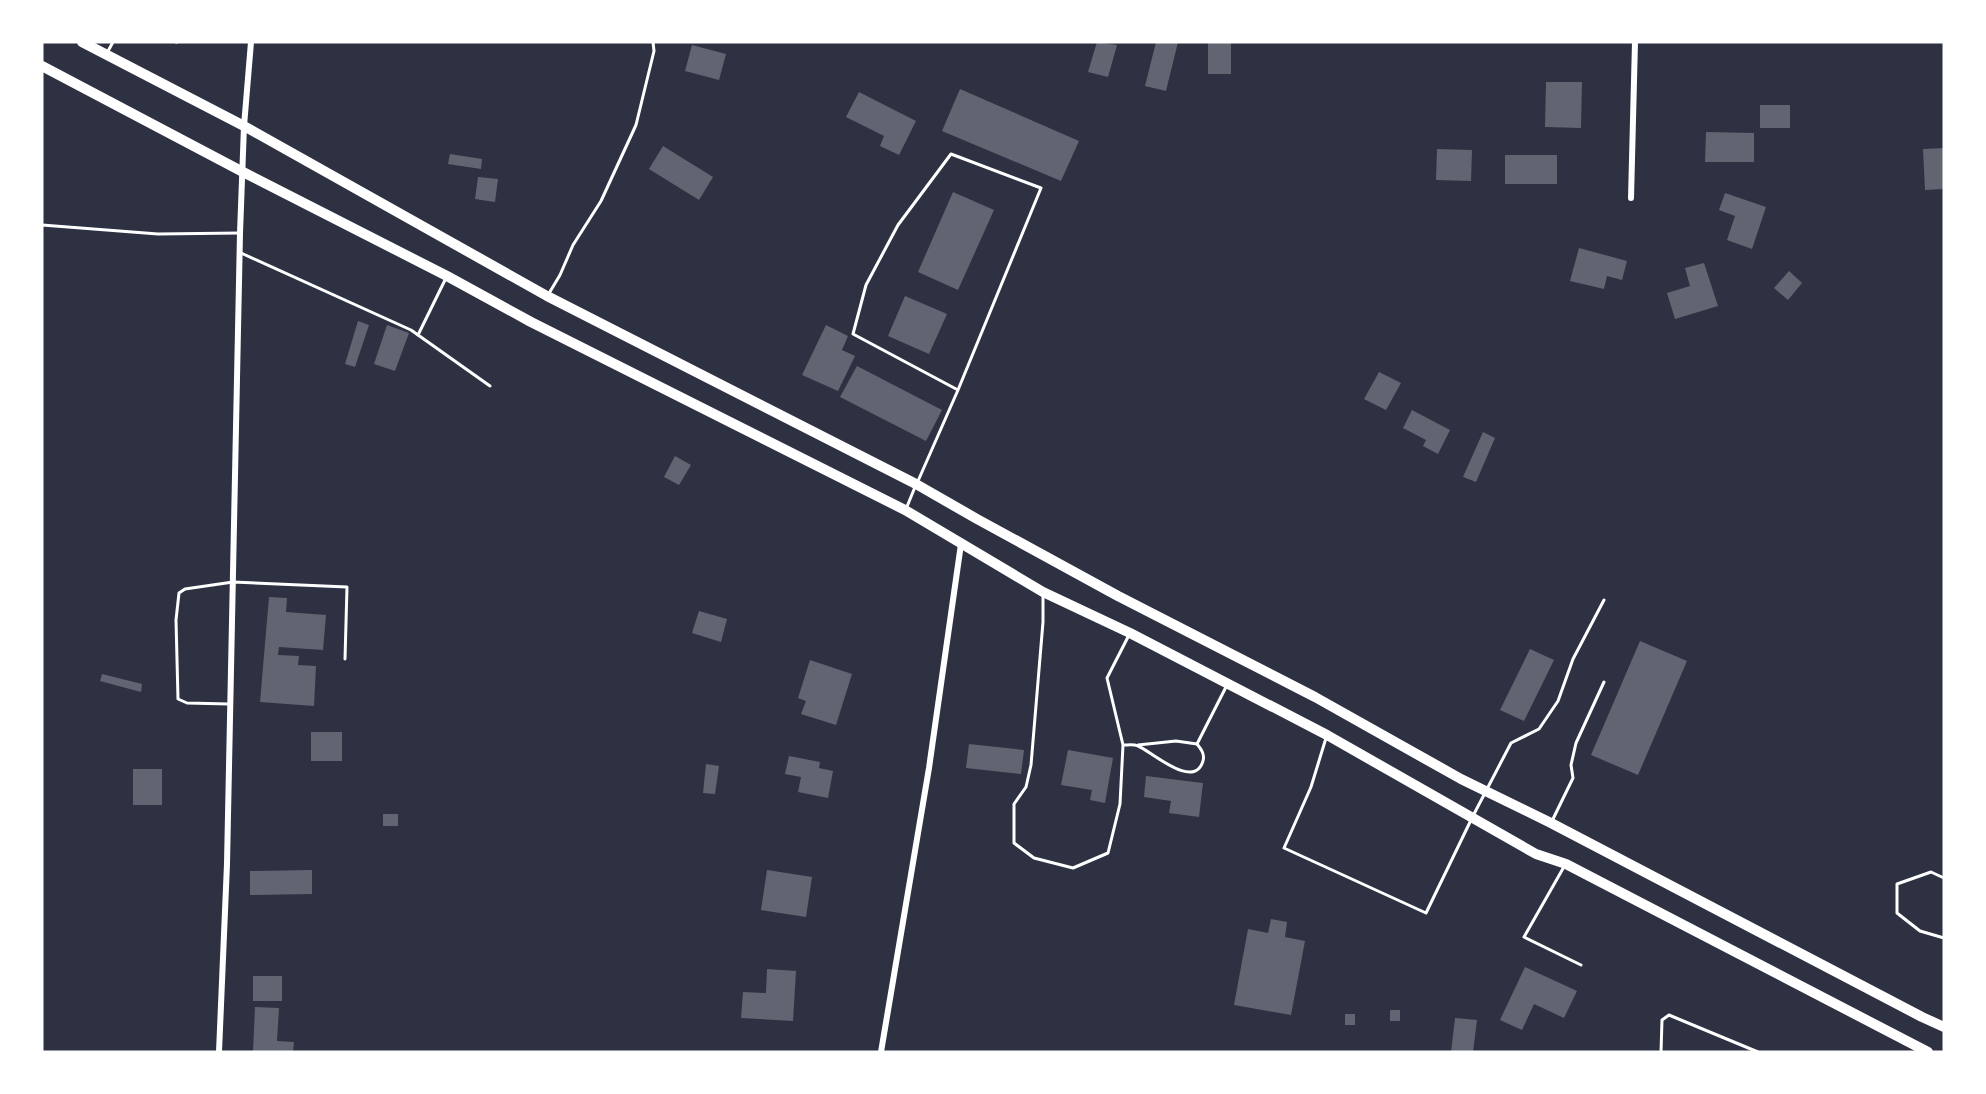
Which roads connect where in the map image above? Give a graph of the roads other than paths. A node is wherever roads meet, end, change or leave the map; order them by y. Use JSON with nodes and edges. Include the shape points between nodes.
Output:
{"nodes":[{"id":1,"x":82,"y":42,"type":"edge"},
{"id":2,"x":113,"y":42,"type":"edge"},
{"id":3,"x":251,"y":42,"type":"edge"},
{"id":4,"x":653,"y":42,"type":"edge"},
{"id":5,"x":1635,"y":42,"type":"edge"},
{"id":6,"x":106,"y":55,"type":"junction"},
{"id":7,"x":42,"y":66,"type":"edge"},
{"id":8,"x":244,"y":126,"type":"junction"},
{"id":9,"x":243,"y":172,"type":"junction"},
{"id":10,"x":1631,"y":198,"type":"dead end"},
{"id":11,"x":42,"y":225,"type":"edge"},
{"id":12,"x":240,"y":233,"type":"junction"},
{"id":13,"x":239,"y":253,"type":"junction"},
{"id":14,"x":447,"y":276,"type":"junction"},
{"id":15,"x":547,"y":296,"type":"junction"},
{"id":16,"x":418,"y":335,"type":"junction"},
{"id":17,"x":490,"y":386,"type":"dead end"},
{"id":18,"x":958,"y":390,"type":"junction"},
{"id":19,"x":916,"y":484,"type":"junction"},
{"id":20,"x":905,"y":510,"type":"junction"},
{"id":21,"x":961,"y":544,"type":"junction"},
{"id":22,"x":233,"y":582,"type":"junction"},
{"id":23,"x":1043,"y":592,"type":"junction"},
{"id":24,"x":1604,"y":600,"type":"dead end"},
{"id":25,"x":1130,"y":633,"type":"junction"},
{"id":26,"x":345,"y":659,"type":"dead end"},
{"id":27,"x":1604,"y":682,"type":"dead end"},
{"id":28,"x":1227,"y":683,"type":"junction"},
{"id":29,"x":231,"y":704,"type":"junction"},
{"id":30,"x":1327,"y":735,"type":"junction"},
{"id":31,"x":1197,"y":744,"type":"junction"},
{"id":32,"x":1123,"y":745,"type":"junction"},
{"id":33,"x":1138,"y":745,"type":"junction"},
{"id":34,"x":1487,"y":791,"type":"junction"},
{"id":35,"x":1473,"y":817,"type":"junction"},
{"id":36,"x":1551,"y":823,"type":"junction"},
{"id":37,"x":1566,"y":864,"type":"junction"},
{"id":38,"x":1944,"y":878,"type":"edge"},
{"id":39,"x":1944,"y":938,"type":"edge"},
{"id":40,"x":1581,"y":965,"type":"dead end"},
{"id":41,"x":1944,"y":1027,"type":"edge"},
{"id":42,"x":219,"y":1052,"type":"edge"},
{"id":43,"x":881,"y":1052,"type":"edge"},
{"id":44,"x":1661,"y":1052,"type":"edge"},
{"id":45,"x":1758,"y":1052,"type":"edge"},
{"id":46,"x":1928,"y":1052,"type":"edge"}],
"edges":[{"from":1,"to":6,"type":"highway"},
{"from":2,"to":6,"type":"lane"},
{"from":3,"to":8,"type":"street"},
{"from":4,"to":15,"type":"lane","via":[[636,125],[601,201]]},
{"from":5,"to":10,"type":"street"},
{"from":6,"to":8,"type":"highway"},
{"from":7,"to":9,"type":"highway"},
{"from":8,"to":9,"type":"street"},
{"from":8,"to":15,"type":"highway"},
{"from":9,"to":12,"type":"street"},
{"from":9,"to":14,"type":"highway"},
{"from":11,"to":12,"type":"lane","via":[[158,234]]},
{"from":12,"to":13,"type":"street"},
{"from":13,"to":16,"type":"lane"},
{"from":13,"to":22,"type":"street"},
{"from":14,"to":16,"type":"lane"},
{"from":14,"to":20,"type":"highway"},
{"from":15,"to":19,"type":"highway"},
{"from":16,"to":17,"type":"lane"},
{"from":18,"to":18,"type":"lane","via":[[1041,188],[951,154],[898,225],[866,285],[853,334]]},
{"from":18,"to":19,"type":"lane"},
{"from":19,"to":20,"type":"lane"},
{"from":19,"to":34,"type":"highway"},
{"from":20,"to":21,"type":"highway"},
{"from":21,"to":23,"type":"highway"},
{"from":21,"to":43,"type":"street","via":[[929,768]]},
{"from":22,"to":26,"type":"lane","via":[[347,587]]},
{"from":22,"to":29,"type":"street"},
{"from":22,"to":29,"type":"lane","via":[[179,593],[176,620],[177,699],[187,703]]},
{"from":23,"to":25,"type":"highway"},
{"from":23,"to":32,"type":"lane","via":[[1031,765],[1026,788],[1014,804],[1014,843],[1034,858],[1073,868],[1108,853],[1120,804]]},
{"from":24,"to":34,"type":"lane","via":[[1573,659],[1557,701],[1539,729],[1511,743]]},
{"from":25,"to":28,"type":"highway"},
{"from":25,"to":32,"type":"lane","via":[[1107,678]]},
{"from":27,"to":36,"type":"lane","via":[[1576,743],[1571,765],[1573,778]]},
{"from":28,"to":30,"type":"highway"},
{"from":28,"to":31,"type":"lane"},
{"from":29,"to":42,"type":"street"},
{"from":30,"to":35,"type":"highway"},
{"from":30,"to":35,"type":"lane","via":[[1311,787],[1284,848],[1426,913]]},
{"from":31,"to":33,"type":"lane","via":[[1176,741]]},
{"from":31,"to":33,"type":"lane","via":[[1203,763],[1190,772],[1180,771]]},
{"from":32,"to":33,"type":"lane"},
{"from":34,"to":35,"type":"lane"},
{"from":34,"to":36,"type":"highway"},
{"from":35,"to":37,"type":"highway","via":[[1536,854]]},
{"from":36,"to":41,"type":"highway"},
{"from":37,"to":40,"type":"lane","via":[[1524,937]]},
{"from":37,"to":46,"type":"highway"},
{"from":38,"to":39,"type":"lane","via":[[1931,872],[1897,884],[1897,913],[1920,931]]},
{"from":44,"to":45,"type":"lane","via":[[1662,1020],[1669,1015]]}]}
